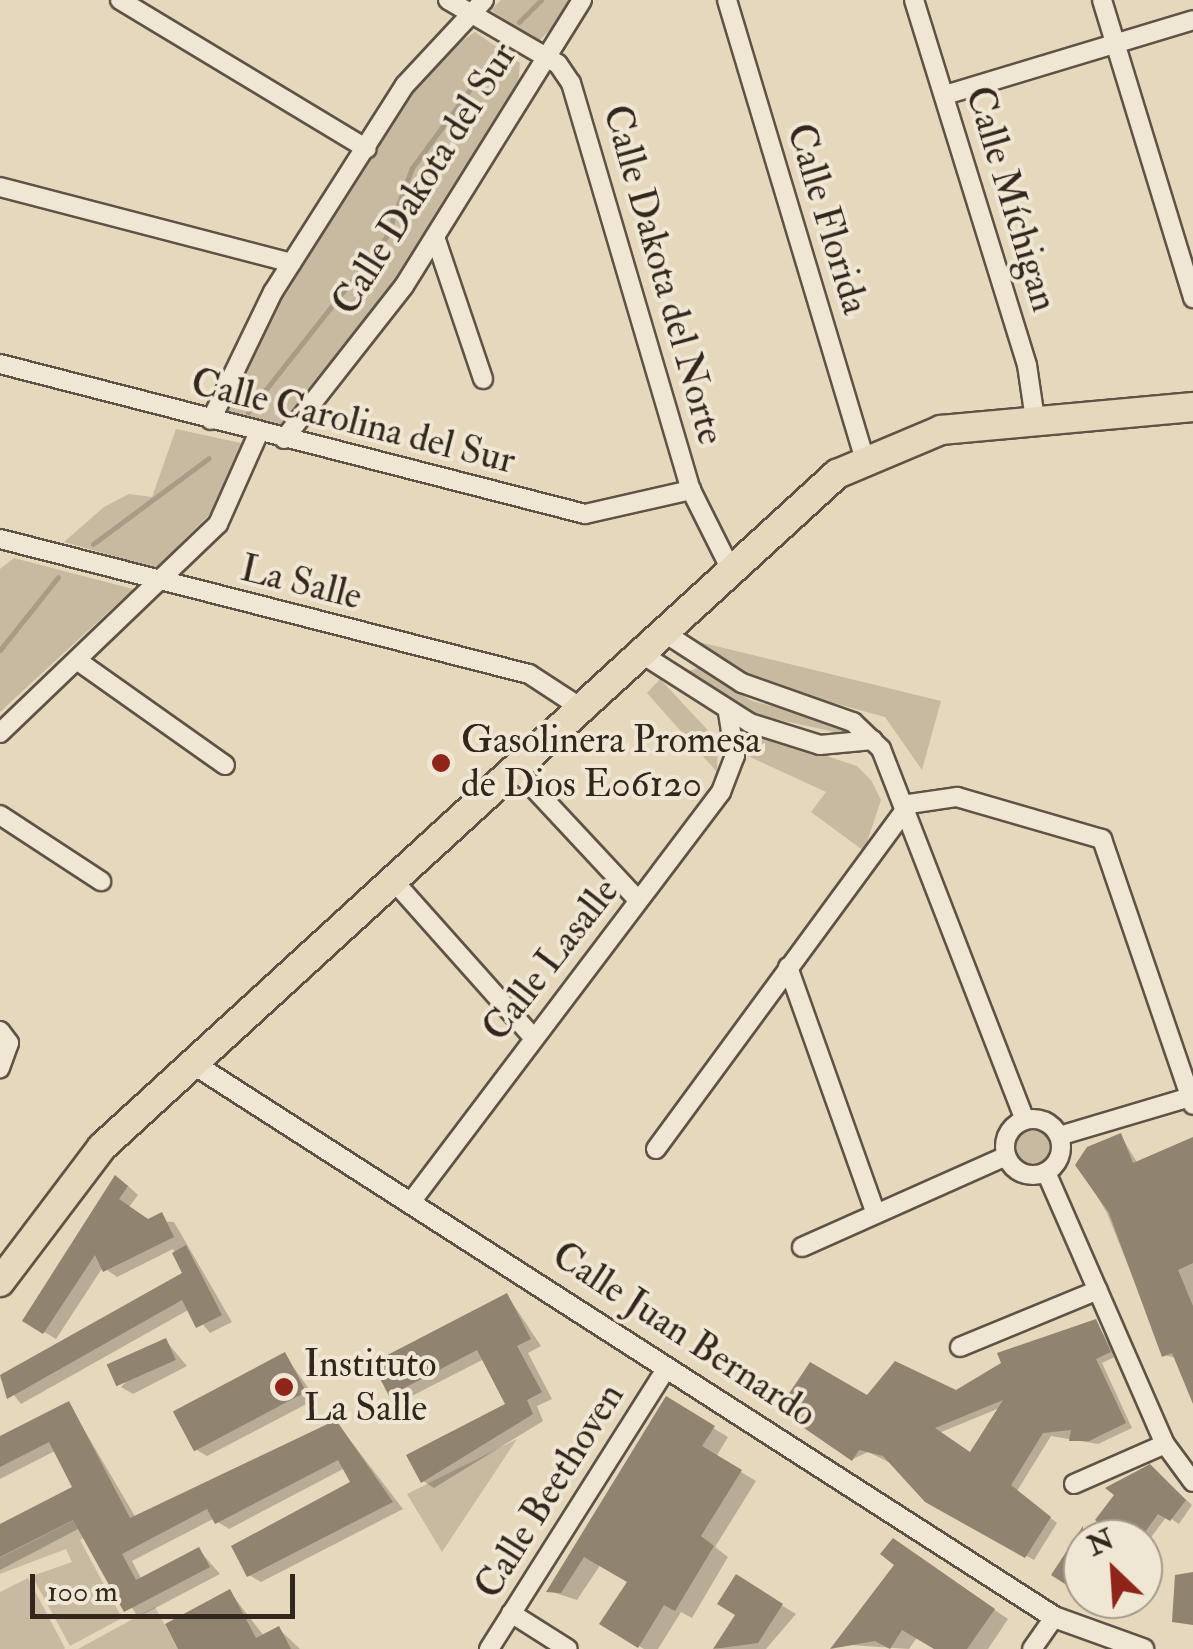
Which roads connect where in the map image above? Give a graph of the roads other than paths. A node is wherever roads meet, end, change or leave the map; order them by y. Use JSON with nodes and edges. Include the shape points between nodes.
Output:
{"nodes":[{"id":1,"x":120,"y":0,"type":"edge"},
{"id":2,"x":448,"y":0,"type":"edge"},
{"id":3,"x":484,"y":0,"type":"edge"},
{"id":4,"x":582,"y":0,"type":"edge"},
{"id":5,"x":727,"y":0,"type":"edge"},
{"id":6,"x":914,"y":0,"type":"edge"},
{"id":7,"x":1102,"y":0,"type":"edge"},
{"id":8,"x":466,"y":11,"type":"junction"},
{"id":9,"x":1193,"y":20,"type":"edge"},
{"id":10,"x":1115,"y":44,"type":"junction"},
{"id":11,"x":542,"y":54,"type":"junction"},
{"id":12,"x":946,"y":96,"type":"junction"},
{"id":13,"x":367,"y":149,"type":"junction"},
{"id":14,"x":0,"y":187,"type":"edge"},
{"id":15,"x":436,"y":237,"type":"junction"},
{"id":16,"x":292,"y":262,"type":"junction"},
{"id":17,"x":1193,"y":298,"type":"edge"},
{"id":18,"x":0,"y":364,"type":"edge"},
{"id":19,"x":483,"y":379,"type":"dead end"},
{"id":20,"x":1193,"y":406,"type":"edge"},
{"id":21,"x":1035,"y":419,"type":"junction"},
{"id":22,"x":211,"y":420,"type":"junction"},
{"id":23,"x":258,"y":434,"type":"junction"},
{"id":24,"x":284,"y":438,"type":"junction"},
{"id":25,"x":864,"y":456,"type":"junction"},
{"id":26,"x":691,"y":490,"type":"junction"},
{"id":27,"x":0,"y":539,"type":"edge"},
{"id":28,"x":729,"y":566,"type":"junction"},
{"id":29,"x":162,"y":581,"type":"junction"},
{"id":30,"x":660,"y":630,"type":"junction"},
{"id":31,"x":637,"y":651,"type":"junction"},
{"id":32,"x":78,"y":661,"type":"junction"},
{"id":33,"x":782,"y":697,"type":"junction"},
{"id":34,"x":578,"y":706,"type":"junction"},
{"id":35,"x":728,"y":714,"type":"junction"},
{"id":36,"x":772,"y":730,"type":"junction"},
{"id":37,"x":0,"y":733,"type":"edge"},
{"id":38,"x":874,"y":740,"type":"junction"},
{"id":39,"x":226,"y":764,"type":"dead end"},
{"id":40,"x":513,"y":766,"type":"junction"},
{"id":41,"x":908,"y":804,"type":"junction"},
{"id":42,"x":0,"y":815,"type":"edge"},
{"id":43,"x":392,"y":880,"type":"junction"},
{"id":44,"x":101,"y":881,"type":"dead end"},
{"id":45,"x":638,"y":900,"type":"junction"},
{"id":46,"x":788,"y":967,"type":"junction"},
{"id":47,"x":0,"y":1032,"type":"edge"},
{"id":48,"x":532,"y":1036,"type":"junction"},
{"id":49,"x":194,"y":1064,"type":"junction"},
{"id":50,"x":0,"y":1068,"type":"edge"},
{"id":51,"x":1192,"y":1099,"type":"edge"},
{"id":52,"x":1025,"y":1120,"type":"junction"},
{"id":53,"x":1059,"y":1136,"type":"junction"},
{"id":54,"x":656,"y":1149,"type":"dead end"},
{"id":55,"x":1006,"y":1156,"type":"junction"},
{"id":56,"x":1046,"y":1172,"type":"junction"},
{"id":57,"x":412,"y":1202,"type":"junction"},
{"id":58,"x":875,"y":1211,"type":"junction"},
{"id":59,"x":802,"y":1247,"type":"dead end"},
{"id":60,"x":0,"y":1282,"type":"edge"},
{"id":61,"x":1098,"y":1290,"type":"junction"},
{"id":62,"x":960,"y":1347,"type":"dead end"},
{"id":63,"x":667,"y":1367,"type":"junction"},
{"id":64,"x":1165,"y":1444,"type":"junction"},
{"id":65,"x":1193,"y":1482,"type":"edge"},
{"id":66,"x":1074,"y":1484,"type":"dead end"},
{"id":67,"x":511,"y":1613,"type":"junction"},
{"id":68,"x":1054,"y":1617,"type":"junction"},
{"id":69,"x":489,"y":1649,"type":"edge"},
{"id":70,"x":568,"y":1649,"type":"edge"},
{"id":71,"x":1032,"y":1649,"type":"edge"},
{"id":72,"x":1144,"y":1649,"type":"edge"}],
"edges":[{"from":1,"to":13,"type":"street"},
{"from":2,"to":8,"type":"street","name":"Calle Dakota del Norte"},
{"from":3,"to":8,"type":"street","name":"Calle Dakota del Sur"},
{"from":4,"to":11,"type":"street","name":"Calle Dakota del Sur"},
{"from":5,"to":25,"type":"street","name":"Calle Florida"},
{"from":6,"to":12,"type":"street","name":"Calle Míchigan"},
{"from":7,"to":10,"type":"street"},
{"from":8,"to":11,"type":"street","name":"Calle Dakota del Norte"},
{"from":8,"to":13,"type":"street","name":"Calle Dakota del Sur","via":[[423,59]]},
{"from":9,"to":10,"type":"street"},
{"from":10,"to":12,"type":"street"},
{"from":10,"to":17,"type":"street"},
{"from":11,"to":15,"type":"street","name":"Calle Dakota del Sur"},
{"from":11,"to":26,"type":"street","name":"Calle Dakota del Norte","via":[[584,110]]},
{"from":12,"to":21,"type":"street","name":"Calle Míchigan"},
{"from":13,"to":16,"type":"street","name":"Calle Dakota del Sur"},
{"from":14,"to":16,"type":"street"},
{"from":15,"to":19,"type":"street"},
{"from":15,"to":24,"type":"street","name":"Calle Dakota del Sur"},
{"from":16,"to":22,"type":"street","name":"Calle Dakota del Sur"},
{"from":18,"to":22,"type":"street","name":"Calle Carolina del Sur"},
{"from":20,"to":21,"type":"main road"},
{"from":21,"to":25,"type":"main road","via":[[940,430]]},
{"from":22,"to":23,"type":"street","name":"Calle Carolina del Sur"},
{"from":23,"to":24,"type":"street","name":"Calle Carolina del Sur"},
{"from":23,"to":29,"type":"street","via":[[225,514]]},
{"from":24,"to":26,"type":"street","name":"Calle Carolina del Sur","via":[[584,514]]},
{"from":25,"to":28,"type":"main road"},
{"from":26,"to":28,"type":"street","name":"Calle Dakota del Norte"},
{"from":27,"to":29,"type":"street","name":"La Salle"},
{"from":28,"to":30,"type":"main road"},
{"from":29,"to":32,"type":"street"},
{"from":29,"to":34,"type":"street","name":"La Salle","via":[[529,674]]},
{"from":30,"to":31,"type":"main road"},
{"from":30,"to":33,"type":"street","via":[[714,670]]},
{"from":31,"to":34,"type":"main road"},
{"from":31,"to":35,"type":"street"},
{"from":32,"to":37,"type":"street"},
{"from":32,"to":39,"type":"street"},
{"from":33,"to":36,"type":"street"},
{"from":33,"to":38,"type":"street","via":[[829,709]]},
{"from":34,"to":40,"type":"main road"},
{"from":35,"to":36,"type":"street"},
{"from":35,"to":45,"type":"street","name":"Calle Lasalle","via":[[734,756],[721,792]]},
{"from":36,"to":38,"type":"street","via":[[820,745]]},
{"from":38,"to":41,"type":"street"},
{"from":40,"to":43,"type":"main road"},
{"from":40,"to":45,"type":"street"},
{"from":41,"to":46,"type":"street"},
{"from":41,"to":51,"type":"street","via":[[957,796],[1102,839]]},
{"from":41,"to":52,"type":"street"},
{"from":42,"to":44,"type":"street"},
{"from":43,"to":48,"type":"street"},
{"from":43,"to":49,"type":"main road"},
{"from":45,"to":48,"type":"street","name":"Calle Lasalle"},
{"from":46,"to":54,"type":"street"},
{"from":46,"to":58,"type":"street"},
{"from":47,"to":50,"type":"street","via":[[9,1043]]},
{"from":48,"to":57,"type":"street","name":"Calle Lasalle"},
{"from":49,"to":57,"type":"street","name":"Calle Juan Bernardo"},
{"from":49,"to":60,"type":"main road","via":[[102,1147]]},
{"from":51,"to":53,"type":"street"},
{"from":52,"to":53,"type":"street"},
{"from":52,"to":55,"type":"street","via":[[1006,1138]]},
{"from":53,"to":56,"type":"street","via":[[1058,1161]]},
{"from":55,"to":56,"type":"street","via":[[1018,1171]]},
{"from":55,"to":58,"type":"street"},
{"from":56,"to":61,"type":"street"},
{"from":57,"to":63,"type":"street","name":"Calle Juan Bernardo"},
{"from":58,"to":59,"type":"street"},
{"from":61,"to":62,"type":"street"},
{"from":61,"to":64,"type":"street"},
{"from":63,"to":67,"type":"street","name":"Calle Beethoven"},
{"from":63,"to":68,"type":"street","name":"Calle Juan Bernardo"},
{"from":64,"to":65,"type":"street"},
{"from":64,"to":66,"type":"street"},
{"from":67,"to":69,"type":"street","name":"Calle Beethoven"},
{"from":67,"to":70,"type":"street"},
{"from":68,"to":71,"type":"street"},
{"from":68,"to":72,"type":"street","name":"Calle Juan Bernardo"}]}
